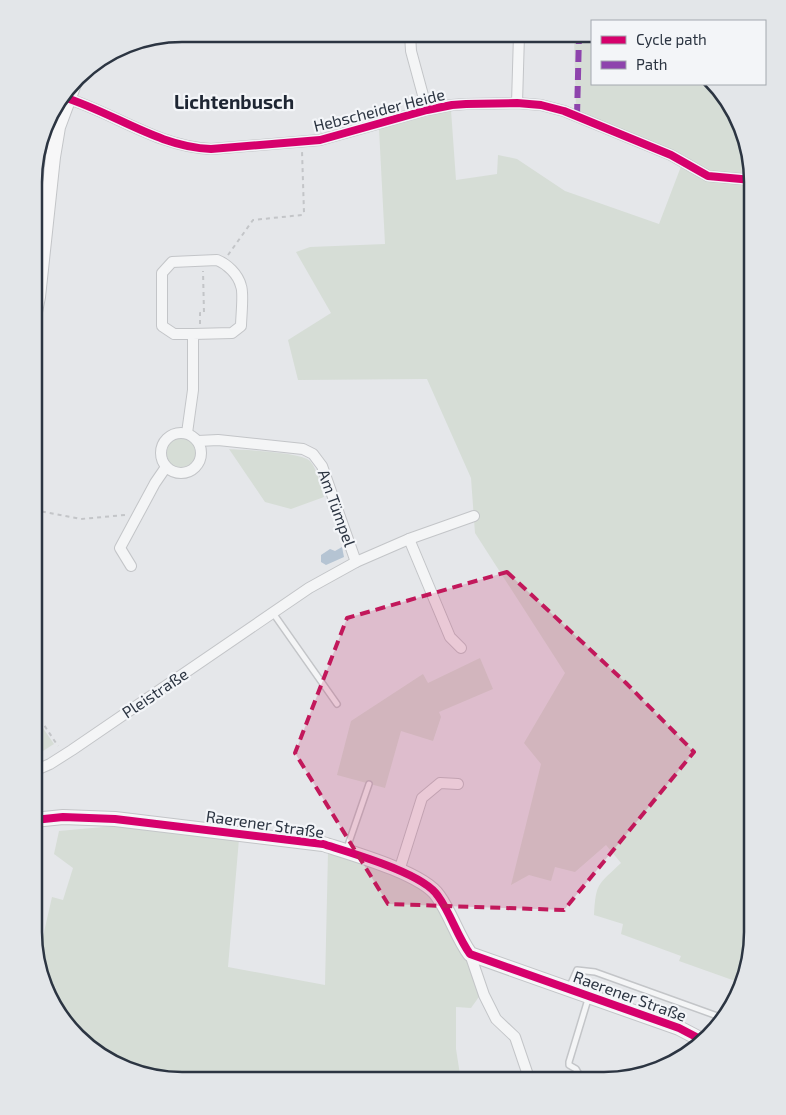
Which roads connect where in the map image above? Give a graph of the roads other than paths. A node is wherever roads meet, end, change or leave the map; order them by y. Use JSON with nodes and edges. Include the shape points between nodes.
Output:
{"nodes":[{"id":1,"x":410,"y":42,"type":"edge"},
{"id":2,"x":519,"y":42,"type":"edge"},
{"id":3,"x":69,"y":99,"type":"edge"},
{"id":4,"x":517,"y":103,"type":"junction"},
{"id":5,"x":427,"y":110,"type":"junction"},
{"id":6,"x":62,"y":111,"type":"edge"},
{"id":7,"x":744,"y":179,"type":"edge"},
{"id":8,"x":42,"y":197,"type":"edge"},
{"id":9,"x":197,"y":334,"type":"junction"},
{"id":10,"x":186,"y":433,"type":"junction"},
{"id":11,"x":198,"y":441,"type":"junction"},
{"id":12,"x":166,"y":467,"type":"junction"},
{"id":13,"x":474,"y":516,"type":"dead end"},
{"id":14,"x":410,"y":539,"type":"junction"},
{"id":15,"x":356,"y":562,"type":"junction"},
{"id":16,"x":131,"y":566,"type":"dead end"},
{"id":17,"x":273,"y":612,"type":"junction"},
{"id":18,"x":461,"y":648,"type":"dead end"},
{"id":19,"x":337,"y":704,"type":"dead end"},
{"id":20,"x":42,"y":768,"type":"edge"},
{"id":21,"x":369,"y":784,"type":"dead end"},
{"id":22,"x":458,"y":784,"type":"dead end"},
{"id":23,"x":42,"y":819,"type":"edge"},
{"id":24,"x":346,"y":851,"type":"junction"},
{"id":25,"x":399,"y":871,"type":"junction"},
{"id":26,"x":470,"y":954,"type":"junction"},
{"id":27,"x":569,"y":989,"type":"junction"},
{"id":28,"x":589,"y":996,"type":"junction"},
{"id":29,"x":716,"y":1015,"type":"edge"},
{"id":30,"x":697,"y":1037,"type":"edge"},
{"id":31,"x":527,"y":1072,"type":"edge"},
{"id":32,"x":578,"y":1072,"type":"edge"}],
"edges":[{"from":1,"to":5,"type":"street","name":"Hebscheider Heide"},
{"from":2,"to":4,"type":"street"},
{"from":3,"to":5,"type":"street","name":"Hebscheider Heide","via":[[173,143],[197,149],[320,140]]},
{"from":4,"to":5,"type":"street","name":"Hebscheider Heide","via":[[466,104]]},
{"from":4,"to":7,"type":"street","name":"Hebscheider Heide","via":[[564,111],[671,155],[708,176]]},
{"from":6,"to":8,"type":"street"},
{"from":9,"to":9,"type":"street","via":[[232,333],[241,326],[242,286],[230,267],[217,260],[172,262],[162,273],[162,326],[174,334]]},
{"from":9,"to":10,"type":"street"},
{"from":10,"to":11,"type":"street"},
{"from":10,"to":12,"type":"street","via":[[174,434],[164,442],[161,455]]},
{"from":11,"to":12,"type":"street","via":[[202,454],[197,467],[178,474]]},
{"from":11,"to":15,"type":"street","name":"Am Tümpel","via":[[218,440],[303,449],[313,454],[322,466]]},
{"from":12,"to":16,"type":"street","via":[[120,548]]},
{"from":13,"to":14,"type":"street","name":"Pleistraße"},
{"from":14,"to":15,"type":"street","name":"Pleistraße"},
{"from":14,"to":18,"type":"street","via":[[450,637]]},
{"from":15,"to":17,"type":"street","name":"Pleistraße"},
{"from":17,"to":19,"type":"lane"},
{"from":17,"to":20,"type":"street","name":"Pleistraße"},
{"from":21,"to":24,"type":"lane"},
{"from":22,"to":25,"type":"street","via":[[440,783],[422,798]]},
{"from":23,"to":24,"type":"street","name":"Raerener Straße","via":[[115,819],[323,844]]},
{"from":24,"to":25,"type":"street","name":"Raerener Straße"},
{"from":25,"to":26,"type":"street","name":"Raerener Straße","via":[[431,888],[439,897]]},
{"from":26,"to":27,"type":"street","name":"Raerener Straße"},
{"from":26,"to":31,"type":"street","name":"Raerener Straße","via":[[484,995],[496,1019],[516,1037]]},
{"from":27,"to":28,"type":"street","name":"Raerener Straße"},
{"from":27,"to":29,"type":"lane","via":[[577,970],[595,972]]},
{"from":28,"to":30,"type":"street","name":"Raerener Straße"},
{"from":28,"to":32,"type":"lane","name":"Raerener Straße","via":[[569,1062]]}]}
